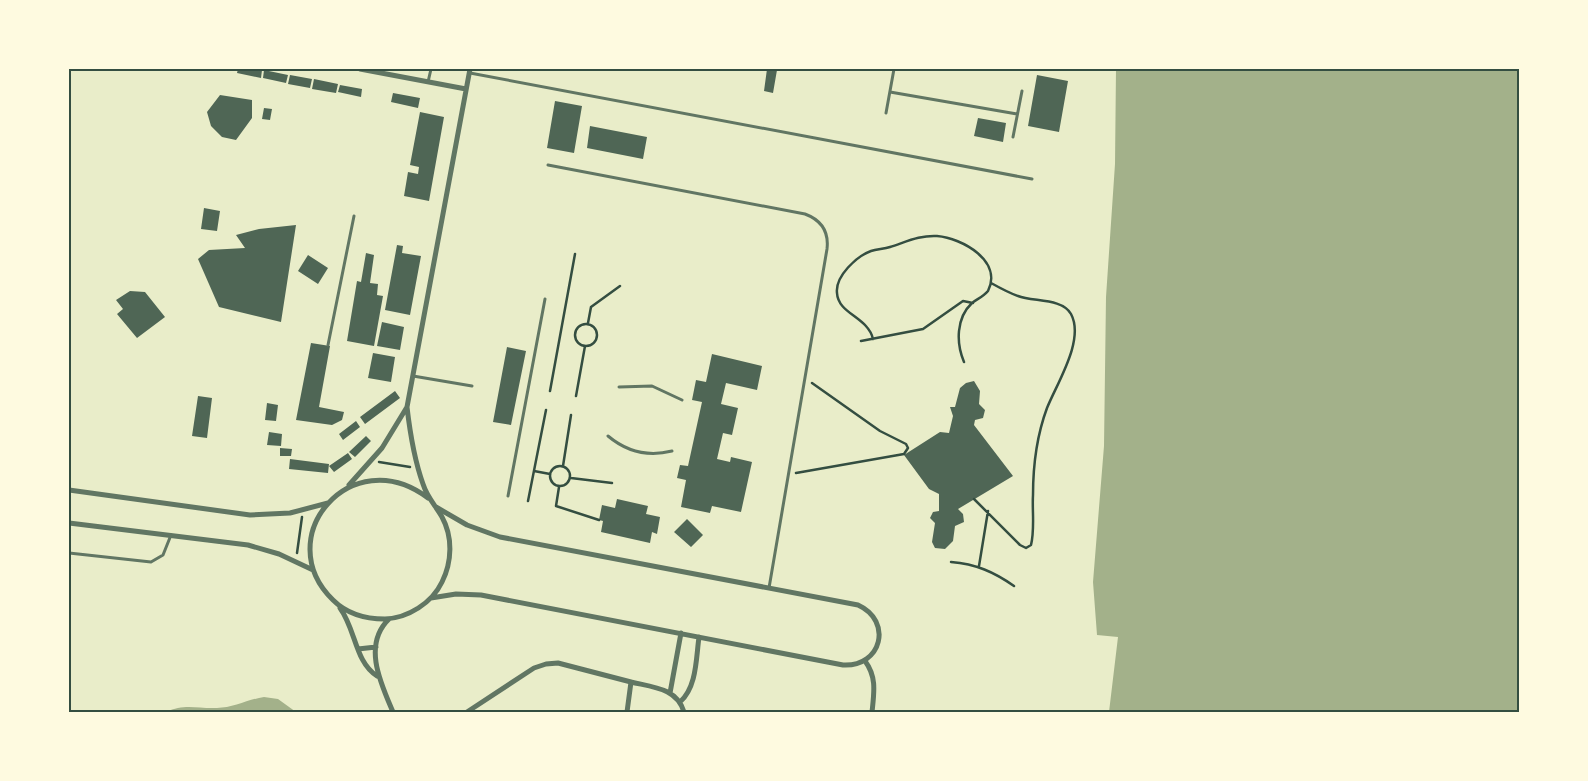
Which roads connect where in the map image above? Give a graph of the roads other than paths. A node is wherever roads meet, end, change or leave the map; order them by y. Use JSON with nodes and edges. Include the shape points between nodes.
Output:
{"nodes":[{"id":1,"x":360,"y":69,"type":"edge"},
{"id":2,"x":431,"y":69,"type":"edge"},
{"id":3,"x":894,"y":69,"type":"edge"},
{"id":4,"x":470,"y":71,"type":"edge"},
{"id":5,"x":428,"y":82,"type":"junction"},
{"id":6,"x":466,"y":89,"type":"junction"},
{"id":7,"x":1022,"y":91,"type":"dead end"},
{"id":8,"x":890,"y":92,"type":"junction"},
{"id":9,"x":886,"y":113,"type":"dead end"},
{"id":10,"x":1018,"y":114,"type":"junction"},
{"id":11,"x":1013,"y":137,"type":"dead end"},
{"id":12,"x":548,"y":165,"type":"dead end"},
{"id":13,"x":1032,"y":179,"type":"dead end"},
{"id":14,"x":354,"y":216,"type":"dead end"},
{"id":15,"x":545,"y":299,"type":"dead end"},
{"id":16,"x":328,"y":345,"type":"dead end"},
{"id":17,"x":413,"y":376,"type":"junction"},
{"id":18,"x":472,"y":386,"type":"dead end"},
{"id":19,"x":620,"y":387,"type":"dead end"},
{"id":20,"x":682,"y":400,"type":"dead end"},
{"id":21,"x":407,"y":407,"type":"junction"},
{"id":22,"x":608,"y":436,"type":"dead end"},
{"id":23,"x":672,"y":451,"type":"dead end"},
{"id":24,"x":347,"y":487,"type":"junction"},
{"id":25,"x":69,"y":490,"type":"edge"},
{"id":26,"x":508,"y":496,"type":"dead end"},
{"id":27,"x":428,"y":498,"type":"junction"},
{"id":28,"x":328,"y":502,"type":"junction"},
{"id":29,"x":436,"y":507,"type":"junction"},
{"id":30,"x":69,"y":522,"type":"edge"},
{"id":31,"x":171,"y":535,"type":"junction"},
{"id":32,"x":69,"y":553,"type":"edge"},
{"id":33,"x":313,"y":570,"type":"junction"},
{"id":34,"x":769,"y":588,"type":"junction"},
{"id":35,"x":431,"y":598,"type":"junction"},
{"id":36,"x":337,"y":604,"type":"junction"},
{"id":37,"x":389,"y":619,"type":"junction"},
{"id":38,"x":681,"y":633,"type":"junction"},
{"id":39,"x":700,"y":637,"type":"junction"},
{"id":40,"x":376,"y":647,"type":"junction"},
{"id":41,"x":358,"y":649,"type":"junction"},
{"id":42,"x":865,"y":661,"type":"junction"},
{"id":43,"x":377,"y":676,"type":"junction"},
{"id":44,"x":631,"y":682,"type":"junction"},
{"id":45,"x":670,"y":693,"type":"junction"},
{"id":46,"x":680,"y":702,"type":"junction"},
{"id":47,"x":394,"y":712,"type":"edge"},
{"id":48,"x":468,"y":712,"type":"edge"},
{"id":49,"x":628,"y":712,"type":"edge"},
{"id":50,"x":684,"y":712,"type":"edge"},
{"id":51,"x":872,"y":712,"type":"edge"}],
"edges":[{"from":1,"to":5,"type":"street"},
{"from":2,"to":5,"type":"lane"},
{"from":3,"to":8,"type":"lane"},
{"from":4,"to":6,"type":"street"},
{"from":4,"to":13,"type":"lane"},
{"from":5,"to":6,"type":"street"},
{"from":6,"to":17,"type":"street"},
{"from":7,"to":10,"type":"lane"},
{"from":8,"to":9,"type":"lane"},
{"from":8,"to":10,"type":"lane"},
{"from":10,"to":11,"type":"lane"},
{"from":12,"to":34,"type":"lane","via":[[805,214],[817,220],[825,230],[827,242]]},
{"from":14,"to":16,"type":"lane"},
{"from":15,"to":26,"type":"lane"},
{"from":17,"to":18,"type":"lane"},
{"from":17,"to":21,"type":"street"},
{"from":19,"to":20,"type":"lane","via":[[652,386]]},
{"from":21,"to":24,"type":"street","via":[[372,460]]},
{"from":21,"to":27,"type":"street","via":[[418,466]]},
{"from":22,"to":23,"type":"lane","via":[[638,452]]},
{"from":24,"to":27,"type":"street","via":[[389,480],[416,489]]},
{"from":24,"to":28,"type":"street"},
{"from":25,"to":28,"type":"street","via":[[250,515],[303,510]]},
{"from":27,"to":29,"type":"street"},
{"from":28,"to":33,"type":"street","via":[[312,534],[310,556]]},
{"from":29,"to":34,"type":"street","via":[[467,526],[500,537]]},
{"from":29,"to":35,"type":"street","via":[[448,532],[450,554],[446,574]]},
{"from":30,"to":31,"type":"street"},
{"from":31,"to":32,"type":"lane","via":[[163,554],[151,562]]},
{"from":31,"to":33,"type":"street","via":[[248,545],[294,560]]},
{"from":33,"to":36,"type":"street"},
{"from":34,"to":42,"type":"street","via":[[864,608],[874,618],[879,637],[875,650]]},
{"from":35,"to":37,"type":"street","via":[[412,612]]},
{"from":35,"to":38,"type":"street","via":[[481,595]]},
{"from":36,"to":37,"type":"street","via":[[362,617]]},
{"from":36,"to":41,"type":"street","via":[[352,627]]},
{"from":37,"to":40,"type":"street","via":[[379,632]]},
{"from":38,"to":39,"type":"street"},
{"from":38,"to":45,"type":"street"},
{"from":39,"to":42,"type":"street","via":[[843,665]]},
{"from":39,"to":46,"type":"street","via":[[692,684]]},
{"from":40,"to":41,"type":"street"},
{"from":40,"to":43,"type":"street"},
{"from":41,"to":43,"type":"street","via":[[363,663]]},
{"from":42,"to":51,"type":"street","via":[[873,678]]},
{"from":43,"to":47,"type":"street"},
{"from":44,"to":45,"type":"street"},
{"from":44,"to":48,"type":"street","via":[[558,663],[546,664],[534,668]]},
{"from":44,"to":49,"type":"street"},
{"from":45,"to":46,"type":"street"},
{"from":46,"to":50,"type":"street"}]}
